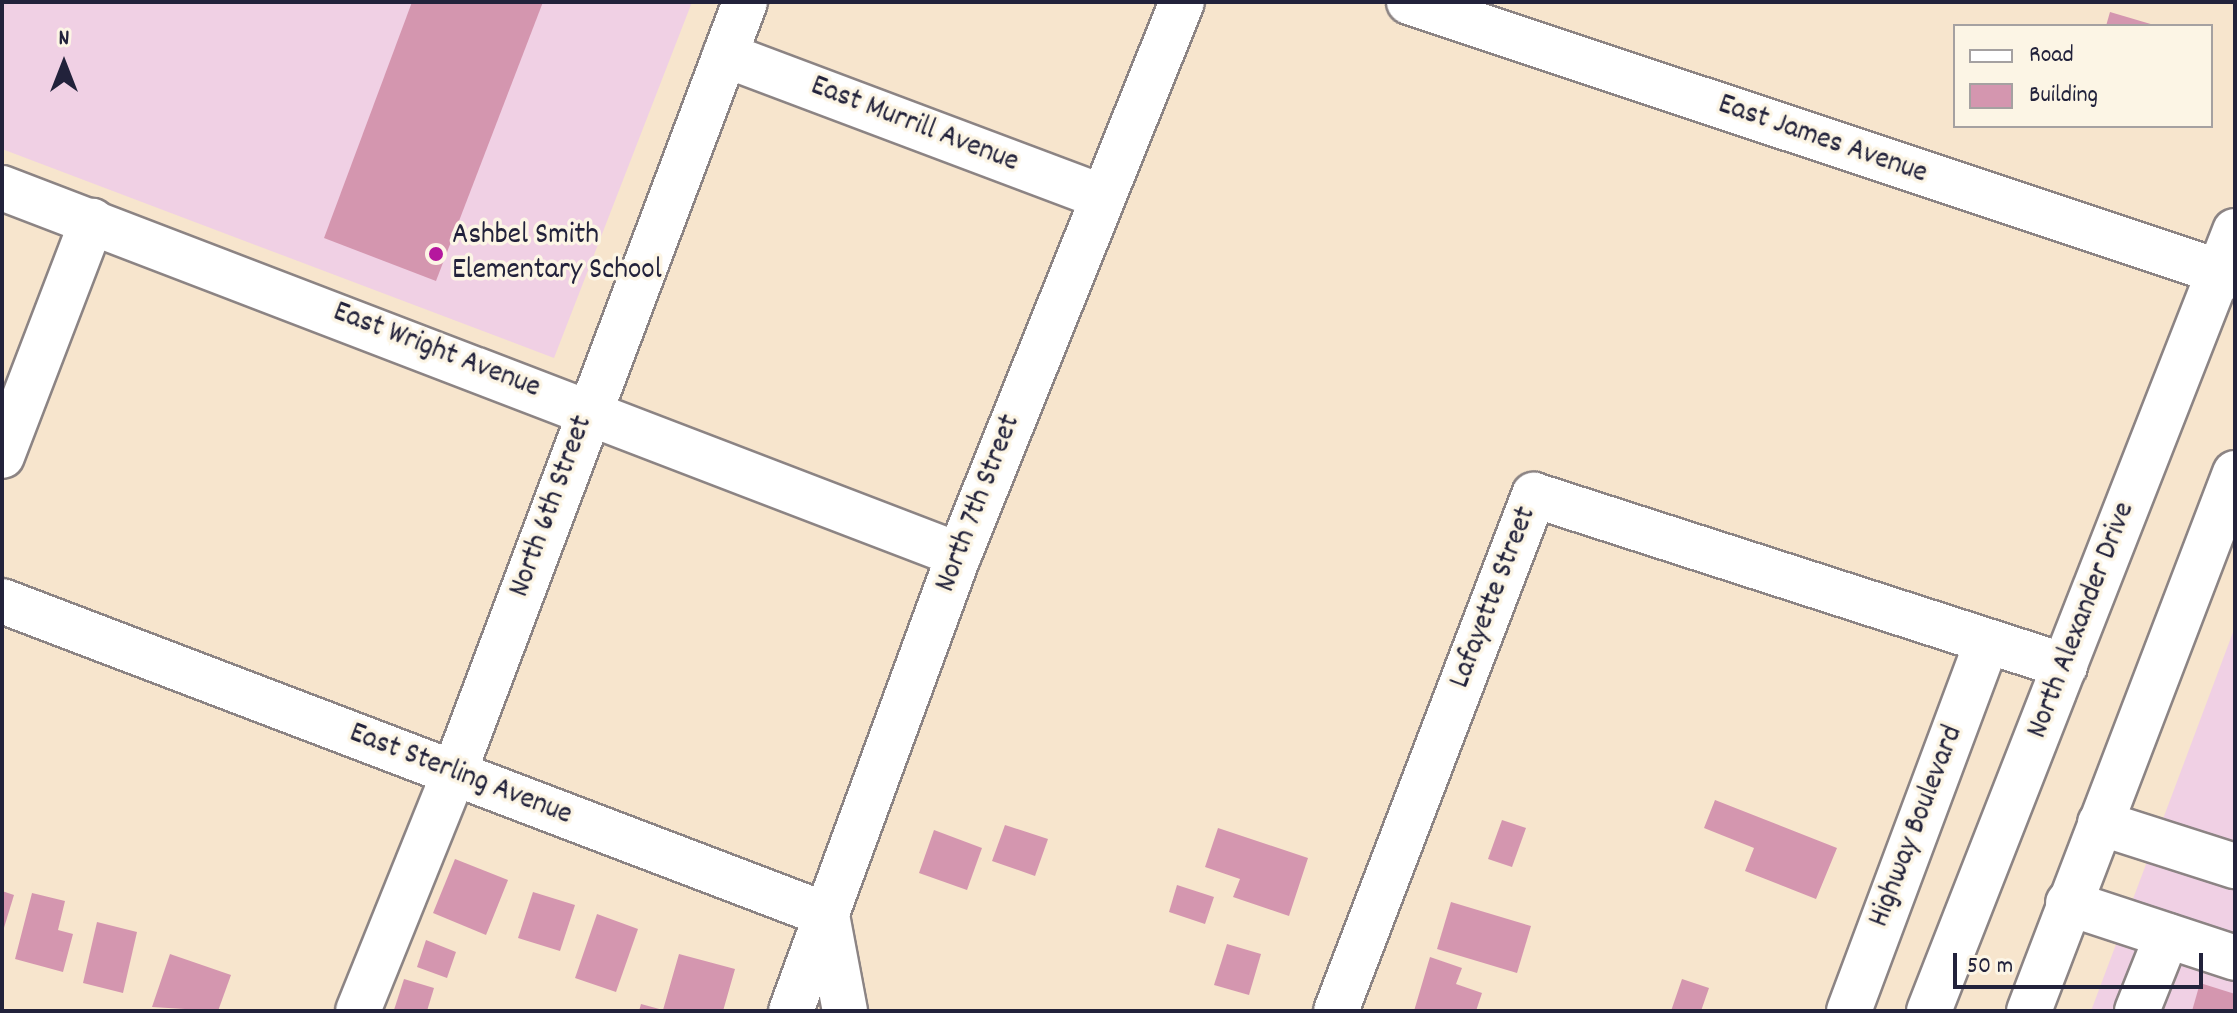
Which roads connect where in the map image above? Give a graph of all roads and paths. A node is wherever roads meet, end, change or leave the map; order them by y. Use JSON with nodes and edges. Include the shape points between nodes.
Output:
{"nodes":[{"id":1,"x":745,"y":2,"type":"edge"},
{"id":2,"x":1182,"y":2,"type":"edge"},
{"id":3,"x":1409,"y":2,"type":"edge"},
{"id":4,"x":725,"y":55,"type":"junction"},
{"id":5,"x":2,"y":188,"type":"edge"},
{"id":6,"x":1102,"y":197,"type":"junction"},
{"id":7,"x":92,"y":221,"type":"junction"},
{"id":8,"x":2235,"y":231,"type":"edge"},
{"id":9,"x":2227,"y":275,"type":"edge"},
{"id":10,"x":589,"y":410,"type":"junction"},
{"id":11,"x":2,"y":456,"type":"edge"},
{"id":12,"x":2235,"y":473,"type":"edge"},
{"id":13,"x":959,"y":555,"type":"junction"},
{"id":14,"x":2,"y":601,"type":"edge"},
{"id":15,"x":1987,"y":642,"type":"junction"},
{"id":16,"x":2065,"y":666,"type":"junction"},
{"id":17,"x":454,"y":773,"type":"junction"},
{"id":18,"x":2100,"y":823,"type":"junction"},
{"id":19,"x":2235,"y":866,"type":"edge"},
{"id":20,"x":2068,"y":903,"type":"junction"},
{"id":21,"x":827,"y":915,"type":"junction"},
{"id":22,"x":2167,"y":936,"type":"junction"},
{"id":23,"x":2235,"y":958,"type":"edge"},
{"id":24,"x":358,"y":1011,"type":"edge"},
{"id":25,"x":791,"y":1011,"type":"edge"},
{"id":26,"x":845,"y":1011,"type":"edge"},
{"id":27,"x":1336,"y":1011,"type":"edge"},
{"id":28,"x":1849,"y":1011,"type":"edge"},
{"id":29,"x":1929,"y":1011,"type":"edge"},
{"id":30,"x":2029,"y":1011,"type":"edge"},
{"id":31,"x":2137,"y":1011,"type":"edge"}],
"edges":[{"from":1,"to":4,"type":"street","name":"North 6th Street"},
{"from":2,"to":6,"type":"street","name":"North 7th Street"},
{"from":3,"to":9,"type":"street","name":"East James Avenue"},
{"from":4,"to":6,"type":"street","name":"East Murrill Avenue"},
{"from":4,"to":10,"type":"street","name":"North 6th Street"},
{"from":5,"to":7,"type":"street","name":"East Wright Avenue"},
{"from":6,"to":13,"type":"street","name":"North 7th Street"},
{"from":7,"to":10,"type":"street","name":"East Wright Avenue"},
{"from":7,"to":11,"type":"street"},
{"from":8,"to":9,"type":"street","name":"North Alexander Drive"},
{"from":9,"to":16,"type":"street","name":"North Alexander Drive"},
{"from":10,"to":13,"type":"street","name":"East Wright Avenue"},
{"from":10,"to":17,"type":"street","name":"North 6th Street"},
{"from":12,"to":18,"type":"street"},
{"from":13,"to":21,"type":"street","name":"North 7th Street"},
{"from":14,"to":17,"type":"street","name":"East Sterling Avenue"},
{"from":15,"to":16,"type":"street"},
{"from":15,"to":27,"type":"street","name":"Lafayette Street","via":[[1534,495]]},
{"from":15,"to":28,"type":"street","name":"Highway Boulevard"},
{"from":16,"to":29,"type":"street","name":"North Alexander Drive"},
{"from":17,"to":21,"type":"street","name":"East Sterling Avenue"},
{"from":17,"to":24,"type":"street","name":"North 6th Street"},
{"from":18,"to":19,"type":"street"},
{"from":18,"to":20,"type":"street"},
{"from":20,"to":22,"type":"street"},
{"from":20,"to":30,"type":"street"},
{"from":21,"to":25,"type":"street","name":"North 7th Street"},
{"from":21,"to":26,"type":"street"},
{"from":22,"to":23,"type":"street"},
{"from":22,"to":31,"type":"street"}]}
